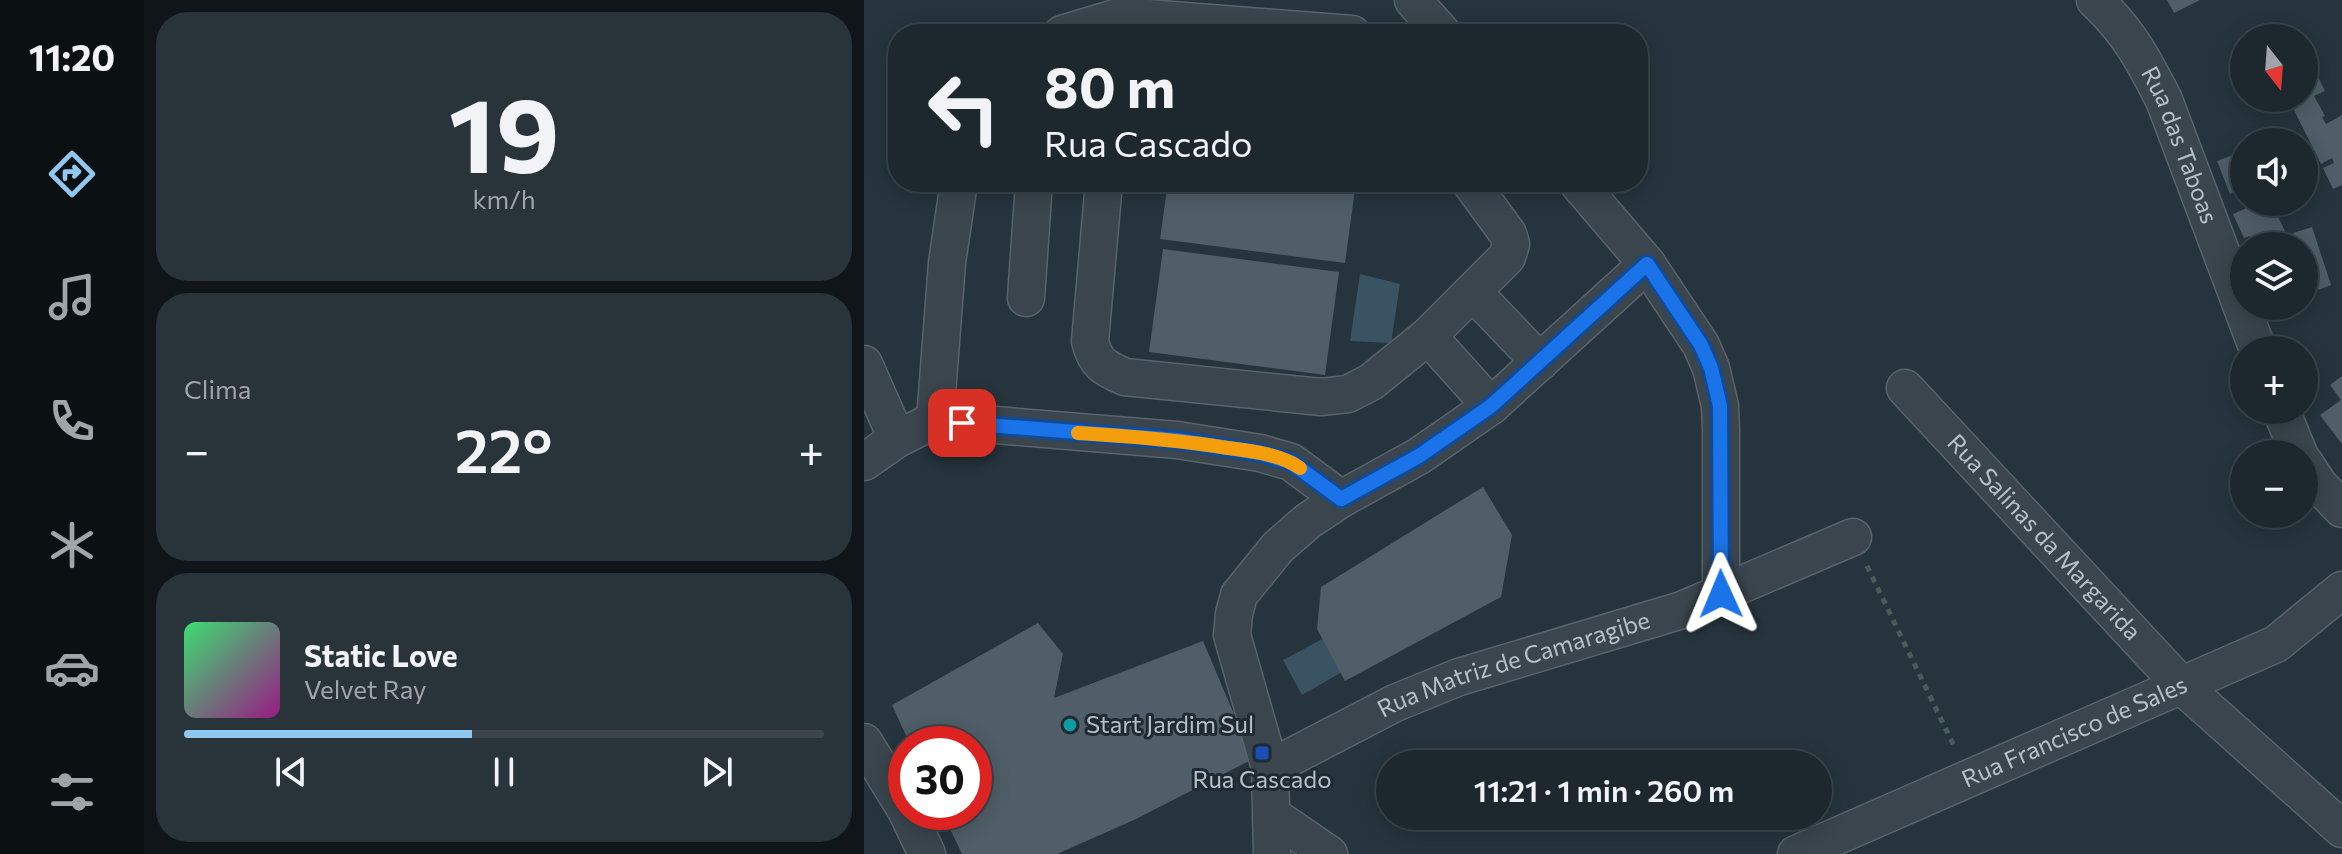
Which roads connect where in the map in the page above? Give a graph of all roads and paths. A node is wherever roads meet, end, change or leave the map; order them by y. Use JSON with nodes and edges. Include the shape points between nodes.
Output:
{"nodes":[{"id":1,"x":1413,"y":0,"type":"edge"},
{"id":2,"x":2095,"y":0,"type":"edge"},
{"id":3,"x":1095,"y":24,"type":"edge"},
{"id":4,"x":1224,"y":24,"type":"edge"},
{"id":5,"x":1434,"y":24,"type":"edge"},
{"id":6,"x":958,"y":192,"type":"edge"},
{"id":7,"x":1033,"y":192,"type":"edge"},
{"id":8,"x":1103,"y":192,"type":"edge"},
{"id":9,"x":1477,"y":192,"type":"edge"},
{"id":10,"x":1586,"y":192,"type":"edge"},
{"id":11,"x":1647,"y":264,"type":"junction"},
{"id":12,"x":1473,"y":292,"type":"junction"},
{"id":13,"x":1026,"y":298,"type":"dead end"},
{"id":14,"x":1428,"y":336,"type":"junction"},
{"id":15,"x":2253,"y":336,"type":"edge"},
{"id":16,"x":1540,"y":362,"type":"junction"},
{"id":17,"x":864,"y":364,"type":"edge"},
{"id":18,"x":1905,"y":388,"type":"dead end"},
{"id":19,"x":1491,"y":406,"type":"junction"},
{"id":20,"x":935,"y":420,"type":"junction"},
{"id":21,"x":897,"y":439,"type":"junction"},
{"id":22,"x":864,"y":462,"type":"edge"},
{"id":23,"x":2318,"y":483,"type":"edge"},
{"id":24,"x":1341,"y":499,"type":"junction"},
{"id":25,"x":2342,"y":509,"type":"edge"},
{"id":26,"x":1853,"y":537,"type":"joint"},
{"id":27,"x":2342,"y":590,"type":"edge"},
{"id":28,"x":1721,"y":594,"type":"junction"},
{"id":29,"x":2182,"y":686,"type":"junction"},
{"id":30,"x":864,"y":742,"type":"edge"},
{"id":31,"x":1270,"y":768,"type":"junction"},
{"id":32,"x":1969,"y":779,"type":"junction"},
{"id":33,"x":888,"y":781,"type":"edge"},
{"id":34,"x":1272,"y":815,"type":"junction"},
{"id":35,"x":2342,"y":829,"type":"edge"},
{"id":36,"x":915,"y":830,"type":"edge"},
{"id":37,"x":927,"y":854,"type":"edge"},
{"id":38,"x":1272,"y":854,"type":"edge"},
{"id":39,"x":1329,"y":854,"type":"edge"},
{"id":40,"x":1796,"y":854,"type":"edge"}],
"edges":[{"from":1,"to":5,"type":"street"},
{"from":2,"to":15,"type":"street","name":"Rua das Taboas","via":[[2125,30],[2164,100]]},
{"from":3,"to":4,"type":"street","via":[[1122,16]]},
{"from":6,"to":20,"type":"street"},
{"from":7,"to":13,"type":"street"},
{"from":8,"to":14,"type":"street","via":[[1090,341],[1101,367],[1125,377],[1321,397],[1348,394],[1371,382]]},
{"from":9,"to":12,"type":"street","via":[[1511,244],[1507,257]]},
{"from":10,"to":11,"type":"street"},
{"from":11,"to":16,"type":"street"},
{"from":11,"to":28,"type":"street","via":[[1701,345],[1720,406]]},
{"from":12,"to":14,"type":"street"},
{"from":12,"to":16,"type":"street"},
{"from":14,"to":19,"type":"street"},
{"from":16,"to":19,"type":"street"},
{"from":17,"to":21,"type":"street"},
{"from":18,"to":29,"type":"street","name":"Rua Salinas da Margarida"},
{"from":19,"to":24,"type":"street","via":[[1419,456]]},
{"from":20,"to":21,"type":"street"},
{"from":20,"to":24,"type":"street","via":[[1177,440],[1260,453],[1291,462]]},
{"from":21,"to":22,"type":"street"},
{"from":23,"to":25,"type":"street"},
{"from":24,"to":31,"type":"street","via":[[1278,547],[1239,595],[1232,635]]},
{"from":26,"to":28,"type":"street","name":"Rua Matriz de Camaragibe"},
{"from":26,"to":32,"type":"path"},
{"from":27,"to":29,"type":"street","name":"Rua Francisco de Sales","via":[[2276,644]]},
{"from":28,"to":31,"type":"street","name":"Rua Matriz de Camaragibe","via":[[1459,677],[1395,703]]},
{"from":29,"to":32,"type":"street","name":"Rua Francisco de Sales"},
{"from":29,"to":35,"type":"street","name":"Rua Salinas da Margarida"},
{"from":30,"to":33,"type":"street"},
{"from":31,"to":34,"type":"street"},
{"from":32,"to":40,"type":"street","name":"Rua Francisco de Sales"},
{"from":34,"to":38,"type":"street"},
{"from":34,"to":39,"type":"street"},
{"from":36,"to":37,"type":"street"}]}
